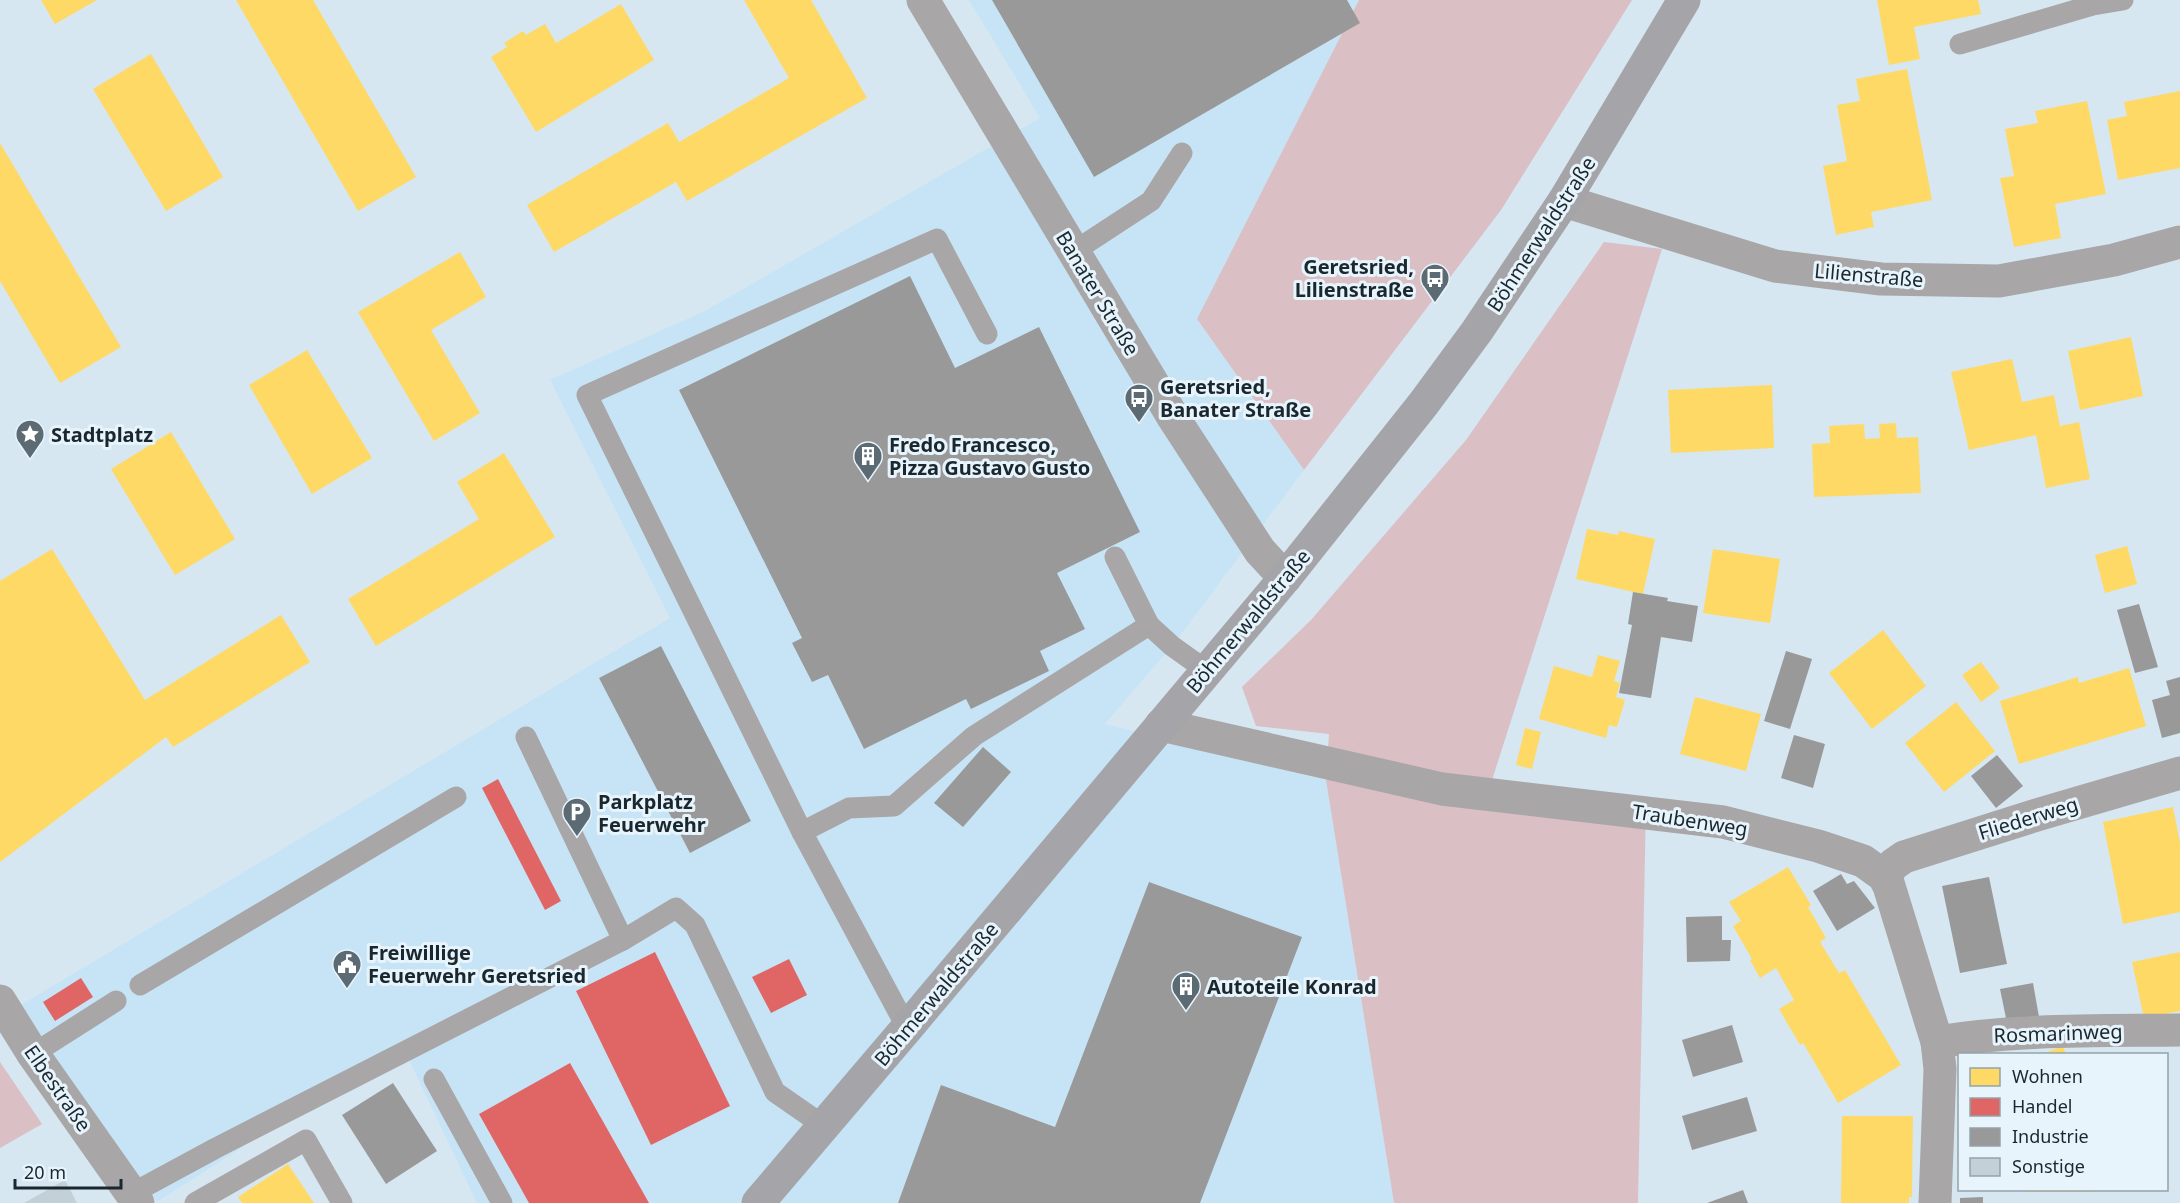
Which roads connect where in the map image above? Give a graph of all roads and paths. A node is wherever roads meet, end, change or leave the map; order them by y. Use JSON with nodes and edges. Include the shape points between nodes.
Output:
{"nodes":[{"id":1,"x":923,"y":0,"type":"edge"},
{"id":2,"x":1684,"y":0,"type":"edge"},
{"id":3,"x":2123,"y":0,"type":"edge"},
{"id":4,"x":1960,"y":44,"type":"dead end"},
{"id":5,"x":1182,"y":153,"type":"dead end"},
{"id":6,"x":1564,"y":201,"type":"junction"},
{"id":7,"x":2180,"y":242,"type":"edge"},
{"id":8,"x":1073,"y":252,"type":"junction"},
{"id":9,"x":987,"y":334,"type":"dead end"},
{"id":10,"x":1115,"y":557,"type":"dead end"},
{"id":11,"x":1285,"y":578,"type":"junction"},
{"id":12,"x":1149,"y":624,"type":"junction"},
{"id":13,"x":1207,"y":671,"type":"junction"},
{"id":14,"x":1161,"y":725,"type":"junction"},
{"id":15,"x":526,"y":737,"type":"dead end"},
{"id":16,"x":2180,"y":773,"type":"edge"},
{"id":17,"x":456,"y":797,"type":"dead end"},
{"id":18,"x":802,"y":832,"type":"junction"},
{"id":19,"x":1884,"y":876,"type":"junction"},
{"id":20,"x":623,"y":940,"type":"junction"},
{"id":21,"x":140,"y":985,"type":"dead end"},
{"id":22,"x":0,"y":1001,"type":"edge"},
{"id":23,"x":116,"y":1001,"type":"dead end"},
{"id":24,"x":907,"y":1028,"type":"junction"},
{"id":25,"x":2180,"y":1030,"type":"edge"},
{"id":26,"x":1937,"y":1042,"type":"junction"},
{"id":27,"x":33,"y":1054,"type":"junction"},
{"id":28,"x":434,"y":1079,"type":"dead end"},
{"id":29,"x":824,"y":1126,"type":"junction"},
{"id":30,"x":135,"y":1198,"type":"edge"},
{"id":31,"x":195,"y":1203,"type":"edge"},
{"id":32,"x":342,"y":1203,"type":"edge"},
{"id":33,"x":502,"y":1203,"type":"edge"},
{"id":34,"x":758,"y":1203,"type":"edge"},
{"id":35,"x":1935,"y":1203,"type":"edge"}],
"edges":[{"from":1,"to":8,"type":"street","name":"Banater Straße"},
{"from":2,"to":6,"type":"street","name":"Böhmerwaldstraße"},
{"from":3,"to":4,"type":"lane"},
{"from":5,"to":8,"type":"lane","via":[[1150,201]]},
{"from":6,"to":7,"type":"street","name":"Lilienstraße","via":[[1776,266],[1881,279],[1999,281],[2114,260]]},
{"from":6,"to":11,"type":"street","name":"Böhmerwaldstraße","via":[[1431,394]]},
{"from":8,"to":11,"type":"street","name":"Banater Straße","via":[[1231,508],[1260,551]]},
{"from":9,"to":18,"type":"lane","via":[[937,239],[587,396]]},
{"from":10,"to":12,"type":"lane"},
{"from":11,"to":13,"type":"street","name":"Böhmerwaldstraße"},
{"from":12,"to":13,"type":"lane"},
{"from":12,"to":18,"type":"lane","via":[[974,736],[894,806],[849,808]]},
{"from":13,"to":14,"type":"street","name":"Böhmerwaldstraße"},
{"from":14,"to":19,"type":"street","name":"Traubenweg","via":[[1442,789],[1723,822],[1863,861]]},
{"from":14,"to":24,"type":"street","name":"Böhmerwaldstraße"},
{"from":15,"to":20,"type":"lane"},
{"from":16,"to":19,"type":"street","name":"Fliederweg","via":[[1904,857]]},
{"from":17,"to":21,"type":"lane"},
{"from":18,"to":24,"type":"lane"},
{"from":19,"to":26,"type":"street"},
{"from":20,"to":29,"type":"lane","via":[[676,908],[695,925],[775,1092]]},
{"from":20,"to":30,"type":"lane","via":[[216,1148]]},
{"from":22,"to":27,"type":"street","name":"Elbestraße"},
{"from":23,"to":27,"type":"lane"},
{"from":24,"to":29,"type":"street","name":"Böhmerwaldstraße"},
{"from":25,"to":26,"type":"street","name":"Rosmarinweg","via":[[2009,1034]]},
{"from":26,"to":35,"type":"street","via":[[1940,1069]]},
{"from":27,"to":30,"type":"street","name":"Elbestraße"},
{"from":28,"to":33,"type":"lane"},
{"from":29,"to":34,"type":"street","name":"Böhmerwaldstraße"},
{"from":31,"to":32,"type":"lane","via":[[306,1140]]}]}
